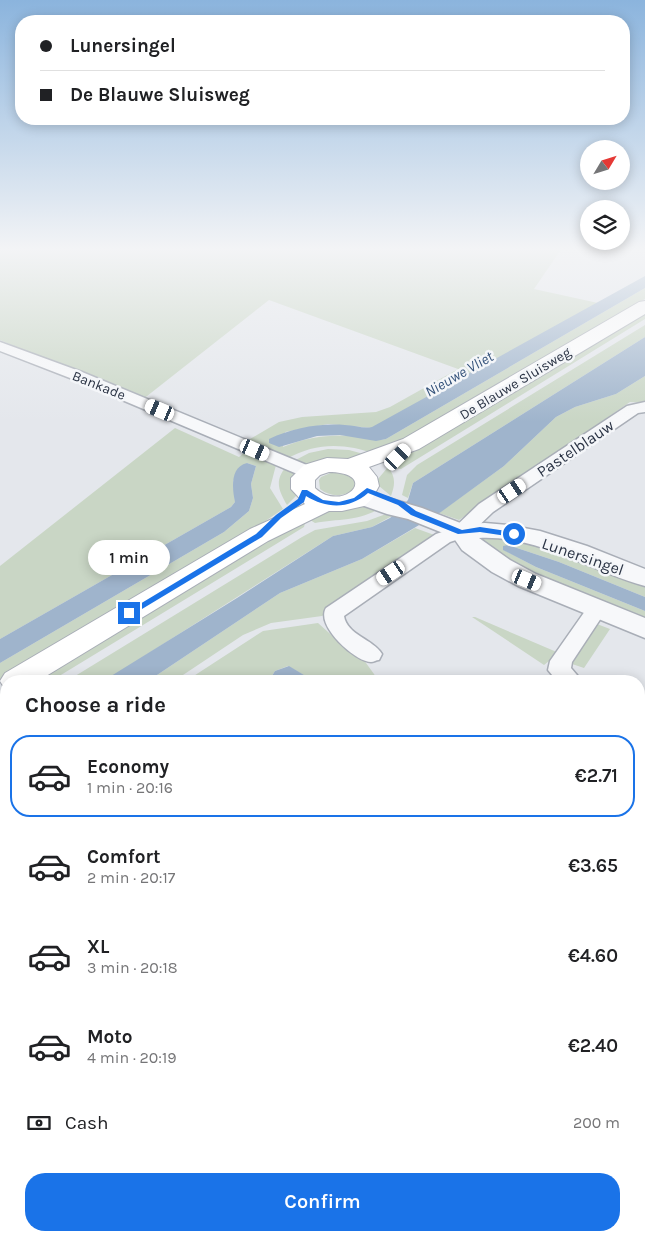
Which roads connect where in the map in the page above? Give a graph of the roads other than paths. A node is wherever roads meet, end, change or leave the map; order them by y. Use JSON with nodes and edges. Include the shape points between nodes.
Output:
{"nodes":[{"id":1,"x":645,"y":306,"type":"edge"},
{"id":2,"x":0,"y":346,"type":"edge"},
{"id":3,"x":645,"y":407,"type":"edge"},
{"id":4,"x":306,"y":482,"type":"junction"},
{"id":5,"x":361,"y":483,"type":"junction"},
{"id":6,"x":326,"y":503,"type":"junction"},
{"id":7,"x":403,"y":508,"type":"joint"},
{"id":8,"x":453,"y":529,"type":"junction"},
{"id":9,"x":259,"y":535,"type":"junction"},
{"id":10,"x":645,"y":578,"type":"edge"},
{"id":11,"x":597,"y":609,"type":"junction"},
{"id":12,"x":645,"y":630,"type":"edge"},
{"id":13,"x":371,"y":654,"type":"dead end"},
{"id":14,"x":25,"y":675,"type":"edge"},
{"id":15,"x":564,"y":675,"type":"edge"}],
"edges":[{"from":1,"to":5,"type":"main road","name":"De Blauwe Sluisweg","via":[[411,444]]},
{"from":2,"to":4,"type":"street","name":"Bankade","via":[[76,375]]},
{"from":3,"to":8,"type":"street","name":"Pastelblauw","via":[[633,409]]},
{"from":4,"to":5,"type":"main road","via":[[327,465]]},
{"from":4,"to":6,"type":"main road","via":[[316,500]]},
{"from":4,"to":9,"type":"main road","via":[[301,500]]},
{"from":5,"to":6,"type":"main road","via":[[345,503]]},
{"from":5,"to":7,"type":"street","name":"Lunersingel"},
{"from":6,"to":9,"type":"main road"},
{"from":7,"to":8,"type":"street","name":"Lunersingel"},
{"from":8,"to":10,"type":"street","name":"Lunersingel","via":[[496,530],[550,542]]},
{"from":8,"to":11,"type":"street","name":"Lunersingel","via":[[501,566]]},
{"from":8,"to":13,"type":"street","via":[[333,613],[335,627]]},
{"from":9,"to":14,"type":"main road"},
{"from":11,"to":12,"type":"street","name":"Lunersingel"},
{"from":11,"to":15,"type":"street","via":[[561,661],[558,670]]}]}
